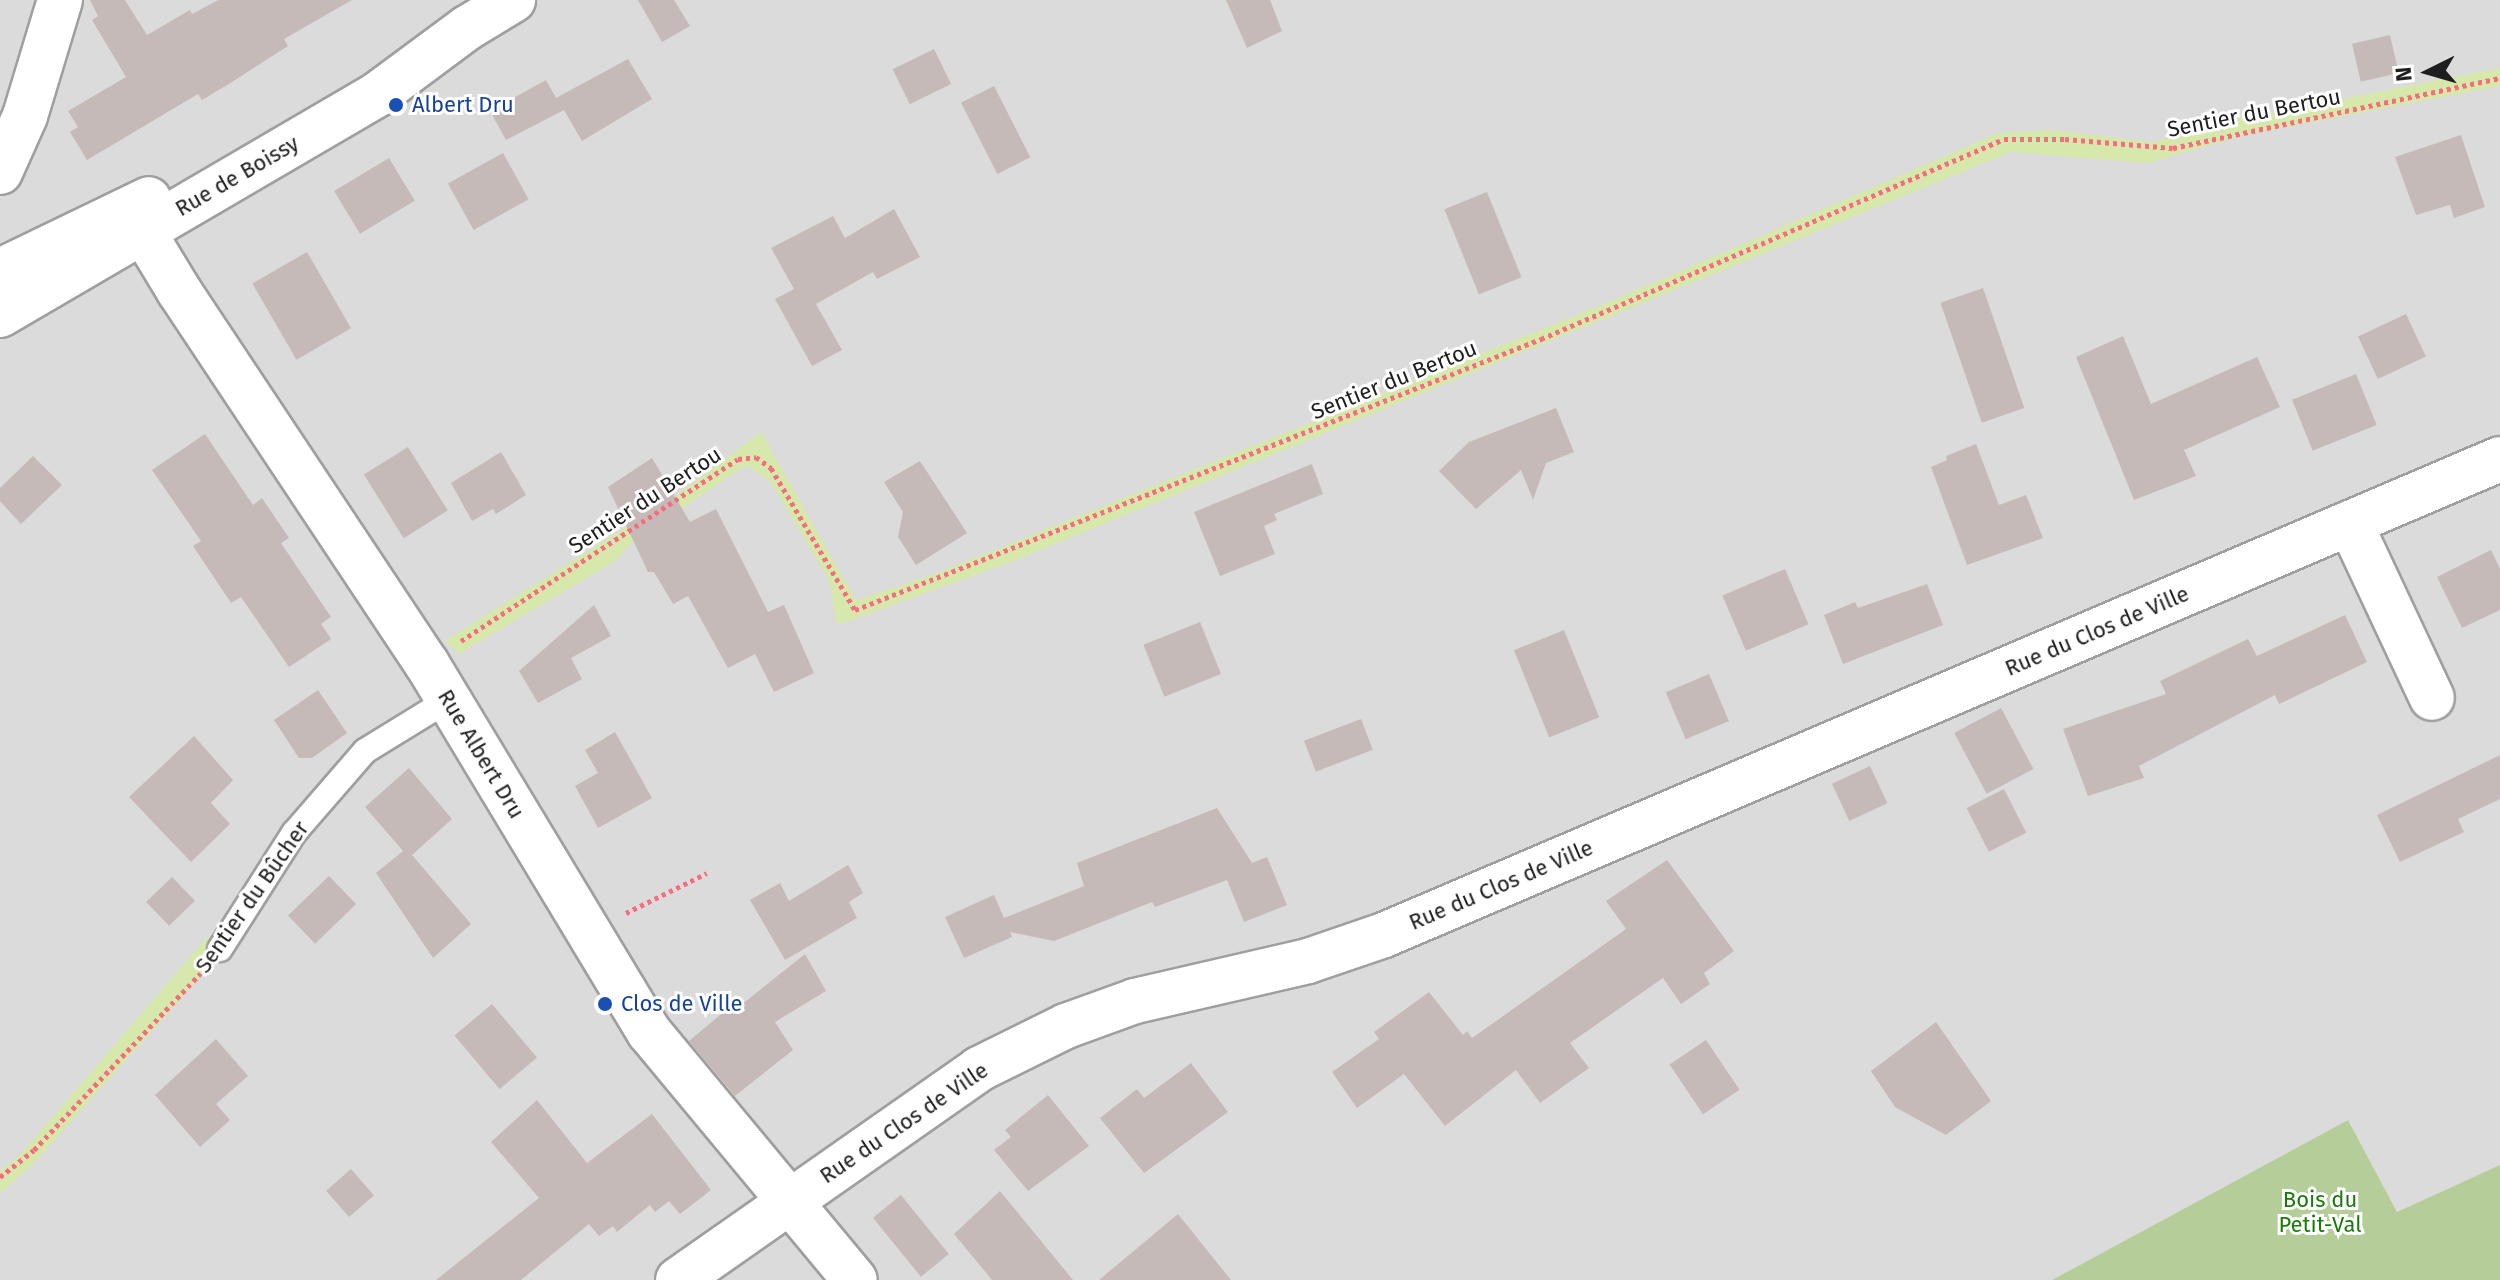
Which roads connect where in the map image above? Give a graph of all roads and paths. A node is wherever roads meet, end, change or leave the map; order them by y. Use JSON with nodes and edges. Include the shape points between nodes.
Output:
{"nodes":[{"id":1,"x":60,"y":0,"type":"edge"},
{"id":2,"x":513,"y":0,"type":"edge"},
{"id":3,"x":2500,"y":78,"type":"edge"},
{"id":4,"x":0,"y":172,"type":"edge"},
{"id":5,"x":137,"y":220,"type":"junction"},
{"id":6,"x":8,"y":281,"type":"edge"},
{"id":7,"x":2500,"y":459,"type":"edge"},
{"id":8,"x":2350,"y":523,"type":"junction"},
{"id":9,"x":438,"y":682,"type":"junction"},
{"id":10,"x":2432,"y":698,"type":"dead end"},
{"id":11,"x":707,"y":873,"type":"dead end"},
{"id":12,"x":587,"y":931,"type":"junction"},
{"id":13,"x":220,"y":949,"type":"joint"},
{"id":14,"x":0,"y":1177,"type":"edge"},
{"id":15,"x":791,"y":1200,"type":"junction"},
{"id":16,"x":678,"y":1280,"type":"edge"},
{"id":17,"x":855,"y":1280,"type":"edge"}],
"edges":[{"from":1,"to":4,"type":"street","via":[[25,116]]},
{"from":2,"to":5,"type":"street","name":"Rue de Boissy","via":[[467,28],[364,72]]},
{"from":3,"to":9,"type":"path","name":"Sentier du Bertou","via":[[2173,148],[2004,139],[1541,339],[855,610],[771,468],[756,457],[738,459]]},
{"from":5,"to":6,"type":"street","name":"Rue de Boissy"},
{"from":5,"to":9,"type":"street","name":"Rue Albert Dru"},
{"from":7,"to":8,"type":"street","name":"Rue du Clos de Ville"},
{"from":8,"to":10,"type":"street"},
{"from":8,"to":15,"type":"street","name":"Rue du Clos de Ville","via":[[1384,935],[1308,961],[1135,1001],[1066,1026],[979,1069]]},
{"from":9,"to":12,"type":"street","name":"Rue Albert Dru"},
{"from":9,"to":13,"type":"lane","name":"Sentier du Bûcher","via":[[365,751],[294,833]]},
{"from":11,"to":12,"type":"path"},
{"from":12,"to":15,"type":"street","name":"Rue Albert Dru","via":[[649,1032]]},
{"from":13,"to":14,"type":"path","name":"Sentier du Bûcher","via":[[34,1150]]},
{"from":15,"to":16,"type":"street","name":"Rue du Clos de Ville"},
{"from":15,"to":17,"type":"street","name":"Rue Albert Dru"}]}
